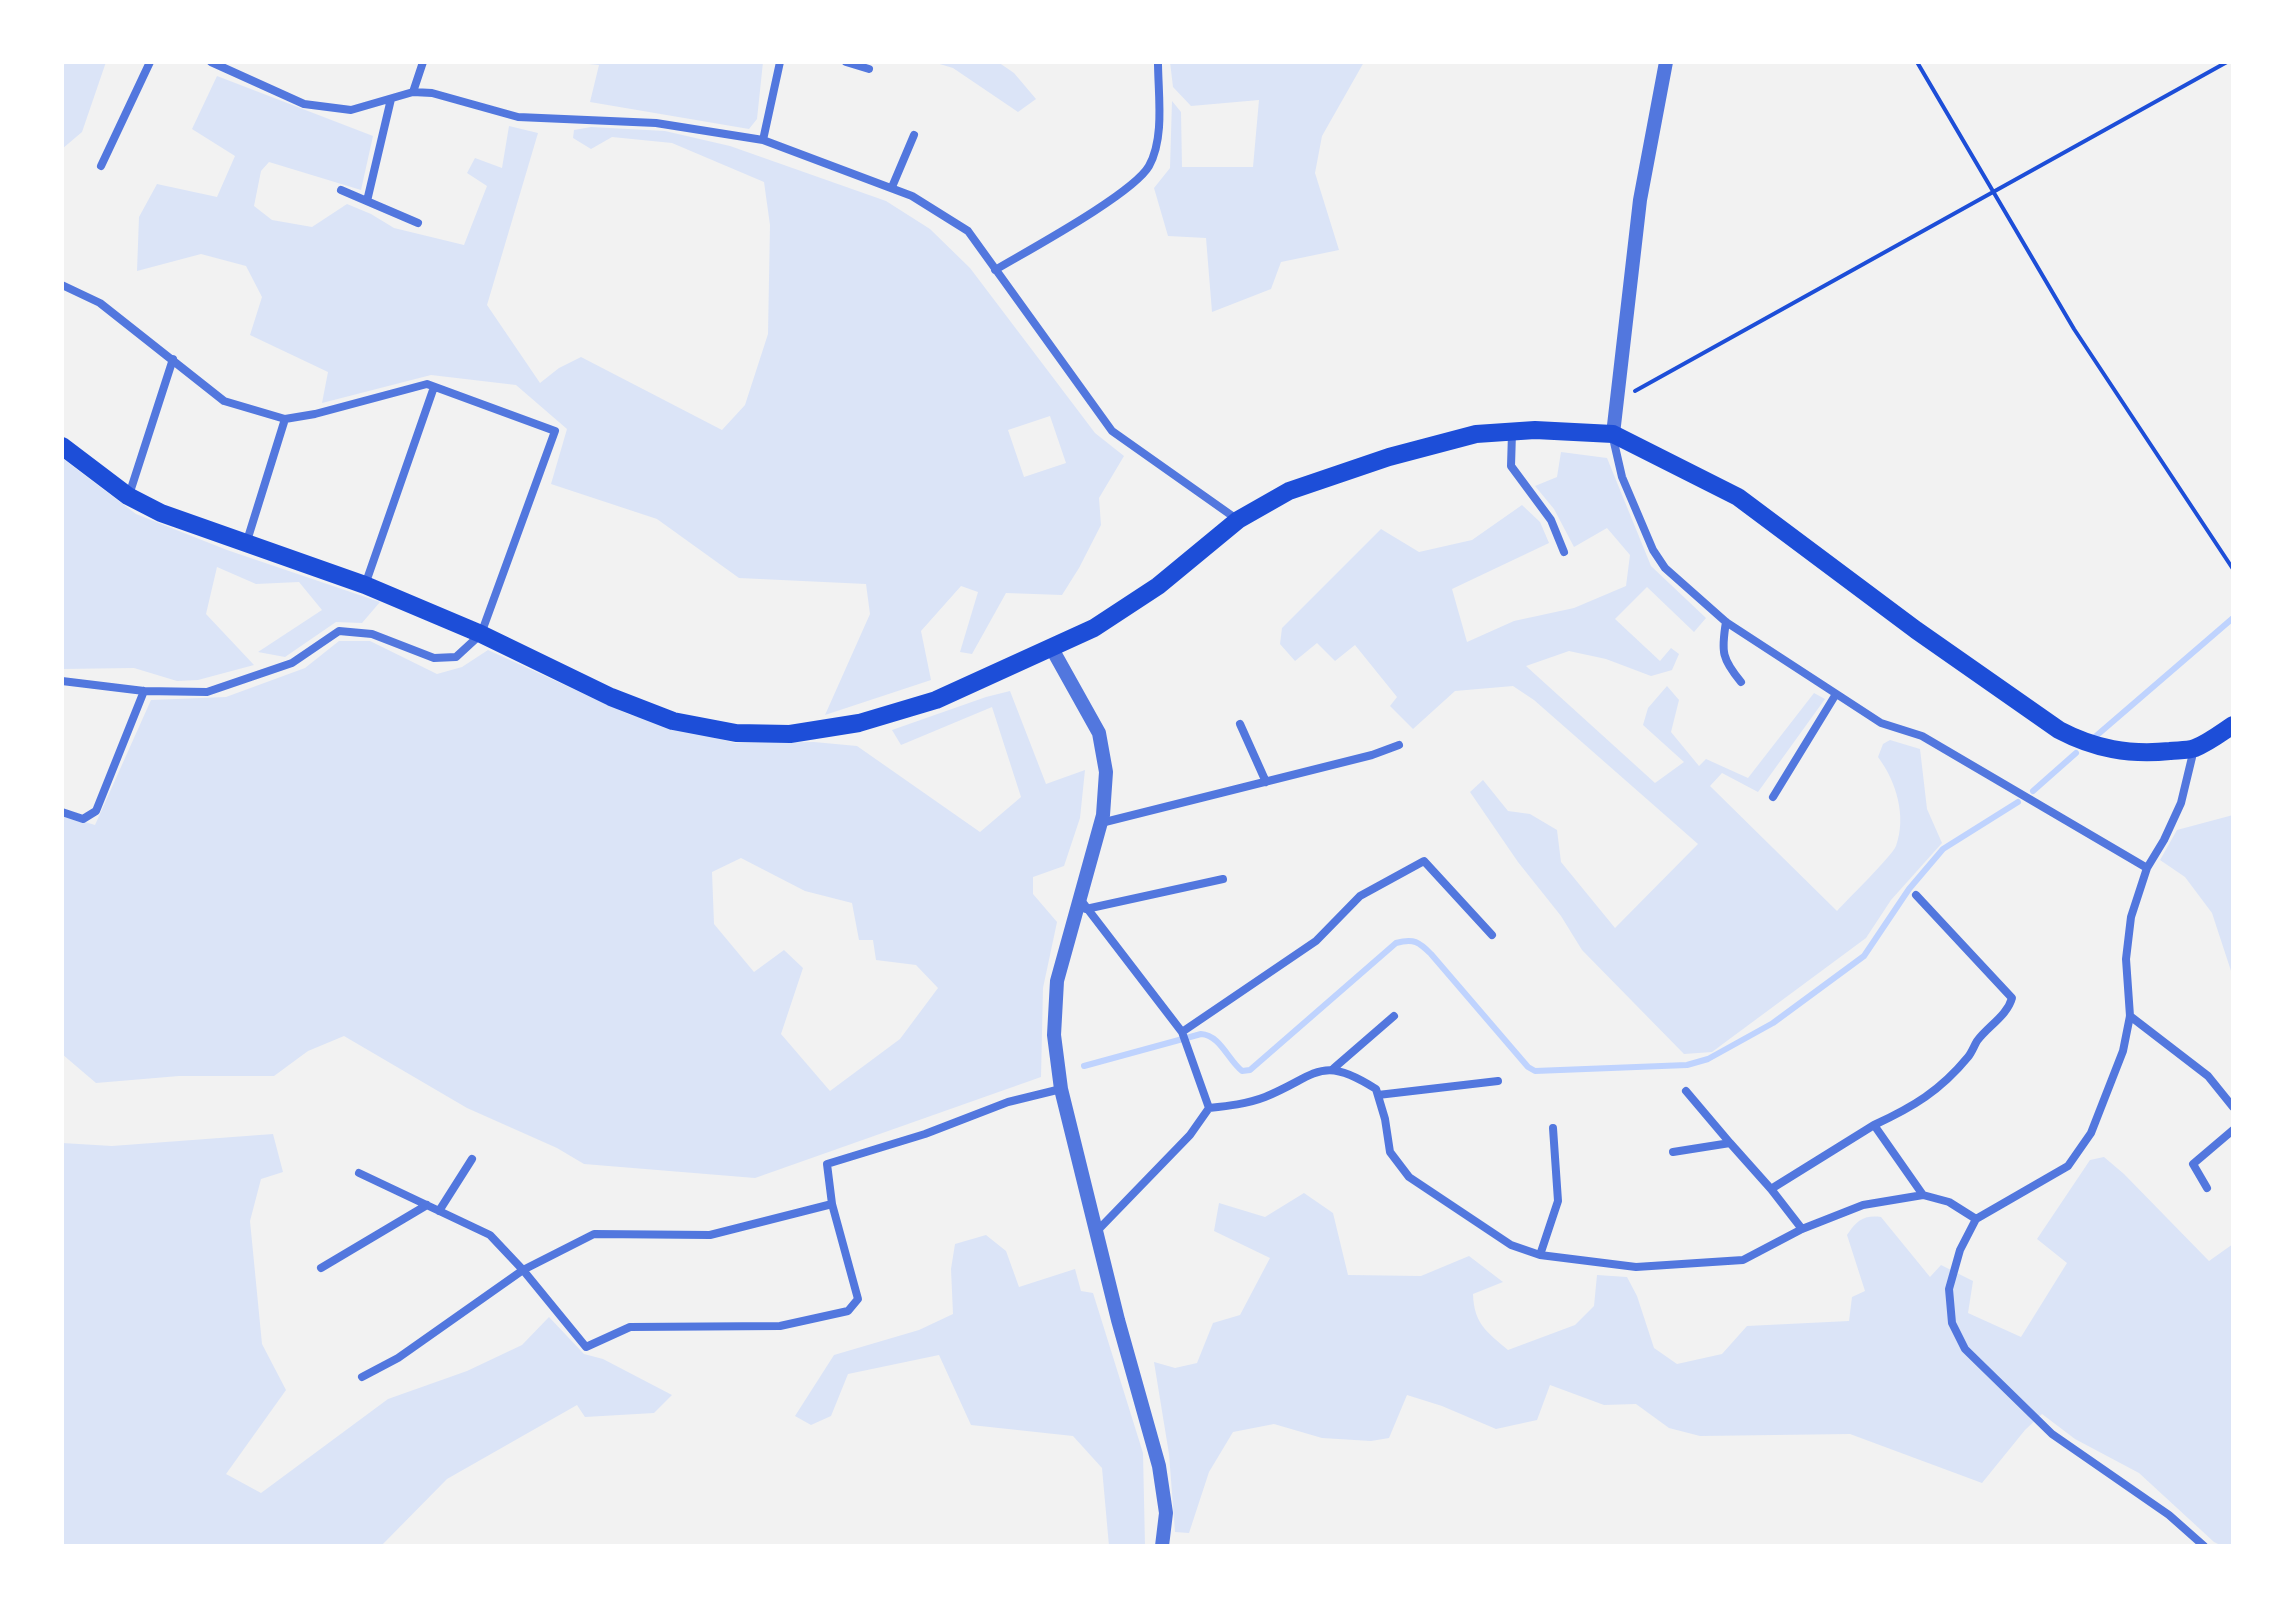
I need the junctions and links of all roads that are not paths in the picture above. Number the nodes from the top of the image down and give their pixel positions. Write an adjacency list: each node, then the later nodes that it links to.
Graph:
1 (150, 62): 13 (street)
2 (211, 62): 10 (street)
3 (423, 62): 9 (street)
4 (780, 62): 12 (street)
5 (846, 62): 8 (street)
6 (1158, 62): 18 (street)
7 (1666, 62): 24 (street)
8 (869, 69)
9 (413, 92): 10 (street); 12 (street)
10 (391, 99): 16 (street)
11 (914, 135): 14 (street)
12 (763, 140): 14 (street)
13 (101, 166)
14 (892, 187): 18 (street)
15 (341, 190): 16 (street)
16 (367, 201): 17 (street)
17 (418, 223)
18 (995, 270): 27 (street)
19 (62, 285): 20 (street)
20 (173, 359): 22 (street); 26 (street)
21 (434, 387): 22 (street); 30 (street); 32 (street)
22 (285, 419): 28 (street)
23 (1512, 432): 24 (main road); 27 (main road); 29 (street)
24 (1613, 434): 31 (street); 41 (main road)
25 (62, 446): 26 (main road)
26 (128, 496): 28 (main road)
27 (1238, 520): 33 (main road)
28 (246, 544): 30 (main road)
29 (1564, 552)
30 (365, 585): 32 (main road)
31 (1726, 622): 35 (street); 37 (street)
32 (481, 634): 33 (main road); 36 (street)
33 (1051, 647): 45 (street)
34 (62, 681): 36 (street)
35 (1741, 682)
36 (144, 691): 44 (street)
37 (1836, 694): 43 (street); 46 (street)
38 (1240, 724): 42 (street)
39 (2233, 725): 41 (main road)
40 (1399, 745): 42 (street)
41 (2194, 748): 46 (street)
42 (1266, 782): 45 (street)
43 (1773, 797)
44 (62, 812)
45 (1101, 823): 49 (street)
46 (2147, 868): 52 (street)
47 (1223, 879): 49 (street)
48 (1916, 895): 61 (street)
49 (1083, 904): 53 (street); 56 (street)
50 (1492, 935): 53 (street)
51 (1394, 1016): 54 (street)
52 (2130, 1016): 59 (street); 74 (street)
53 (1183, 1036): 60 (street)
54 (1334, 1068): 58 (street); 60 (street)
55 (1498, 1081): 58 (street)
56 (1061, 1089): 71 (street); 76 (street)
57 (1686, 1091): 64 (street)
58 (1378, 1095): 77 (street)
59 (2233, 1107)
60 (1209, 1108): 76 (street)
61 (1874, 1125): 69 (street); 70 (street)
62 (1553, 1128): 77 (street)
63 (2233, 1130): 68 (street)
64 (1730, 1143): 65 (street); 69 (street)
65 (1673, 1152)
66 (472, 1159): 73 (street)
67 (359, 1173): 72 (street)
68 (2207, 1188)
69 (1771, 1189): 75 (street)
70 (1923, 1195): 74 (street); 75 (street)
71 (832, 1204): 79 (street); 79 (street)
72 (427, 1205): 73 (street); 78 (street)
73 (439, 1211): 79 (street)
74 (1976, 1219): 82 (street)
75 (1802, 1229): 77 (street)
76 (1096, 1232): 81 (street)
77 (1540, 1255)
78 (321, 1268)
79 (523, 1270): 80 (street)
80 (362, 1377)
81 (1162, 1546)
82 (2204, 1546)

